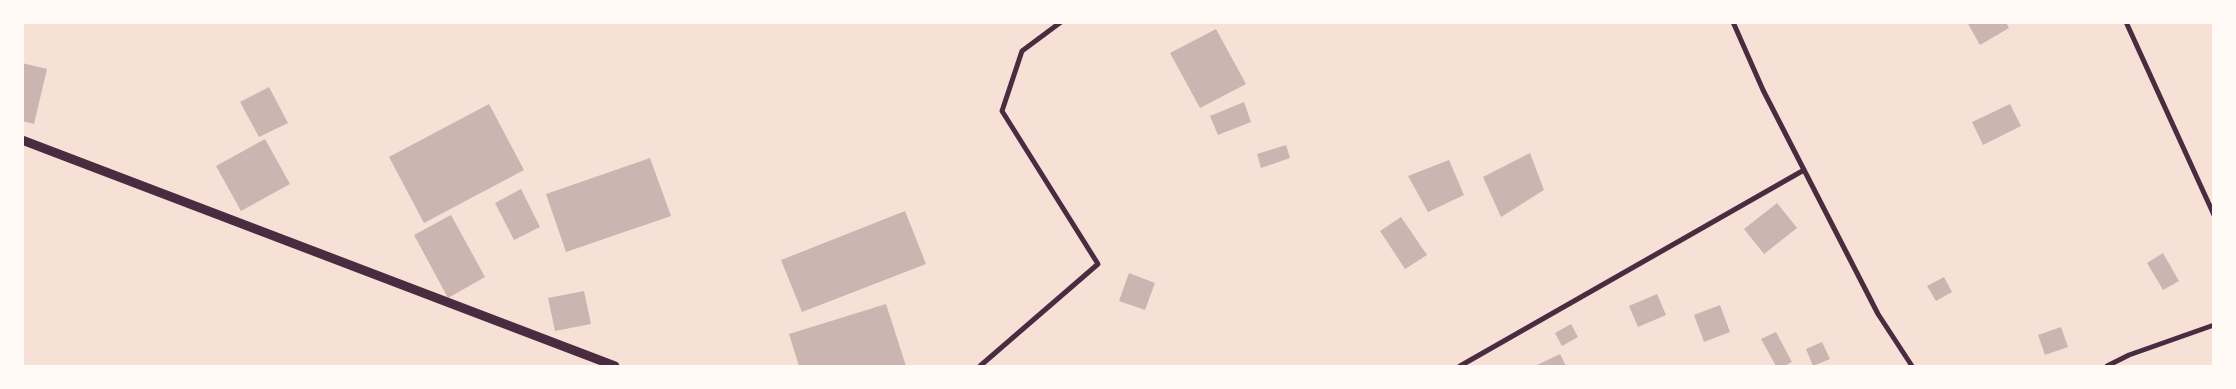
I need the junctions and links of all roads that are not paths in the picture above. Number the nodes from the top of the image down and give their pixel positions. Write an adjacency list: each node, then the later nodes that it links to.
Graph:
1 (1061, 22): 9 (street)
2 (1733, 22): 5 (street)
3 (2126, 22): 6 (street)
4 (22, 140): 8 (street)
5 (1804, 170): 10 (street); 11 (street)
6 (2214, 215)
7 (2214, 325): 12 (street)
8 (615, 366)
9 (980, 366)
10 (1460, 366)
11 (1912, 366)
12 (2107, 366)

